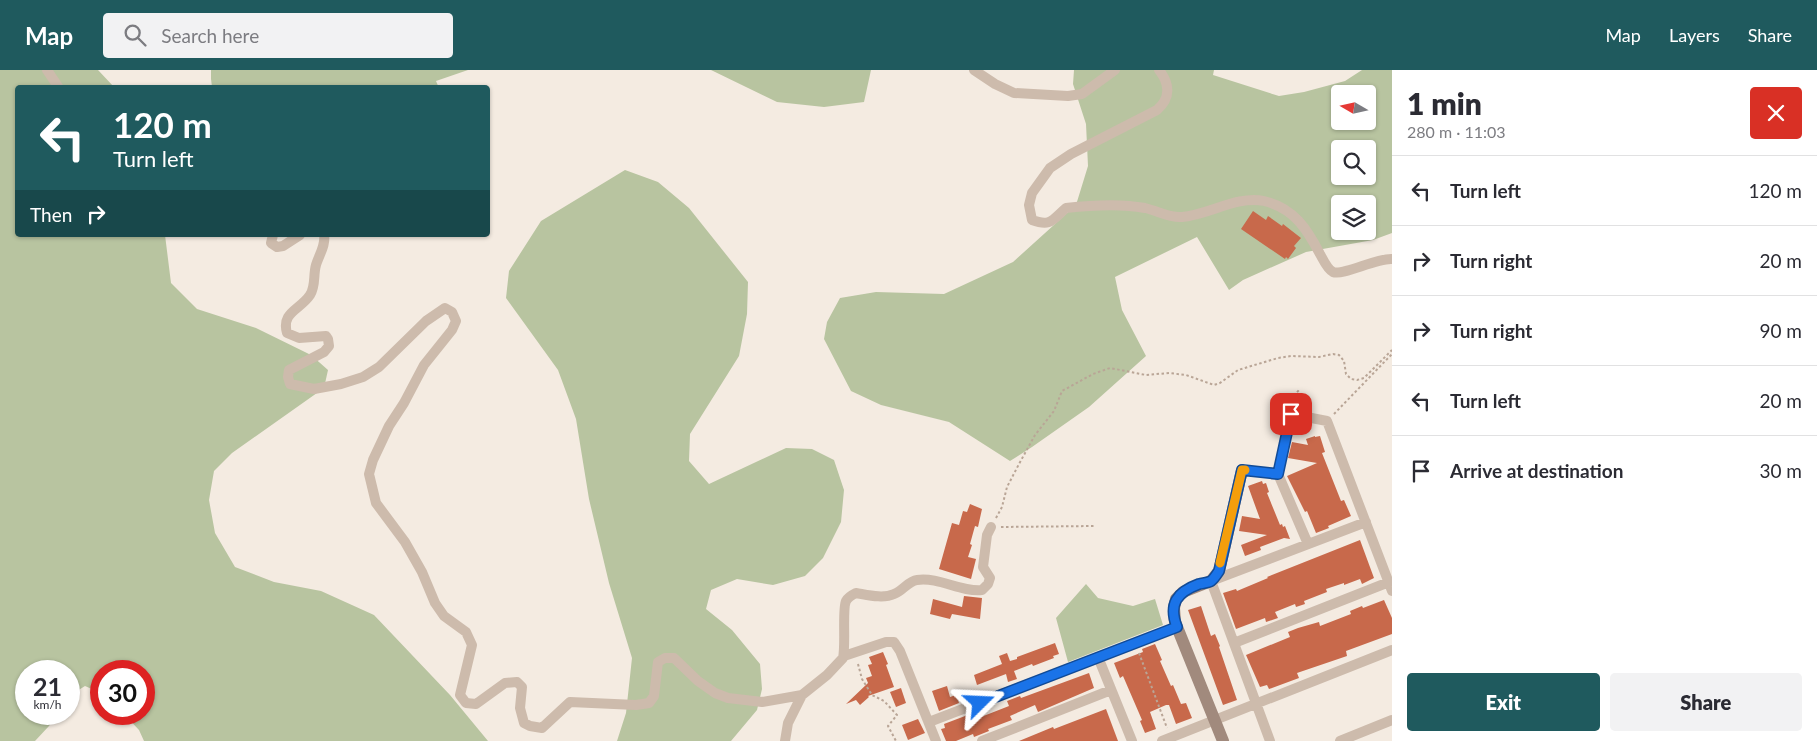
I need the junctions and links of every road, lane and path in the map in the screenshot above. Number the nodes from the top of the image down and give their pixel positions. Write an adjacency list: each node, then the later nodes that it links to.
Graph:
1 (47, 70): 5 (street)
2 (974, 70): 3 (street)
3 (1116, 70)
4 (1159, 70): 9 (street)
5 (57, 85)
6 (272, 237): 7 (street)
7 (297, 237)
8 (325, 237): 31 (street)
9 (1392, 259)
10 (1392, 350): 19 (path)
11 (1392, 354): 14 (path)
12 (1299, 390): 13 (path)
13 (1298, 403)
14 (1327, 421): 16 (street); 17 (street)
15 (1242, 470): 16 (street); 21 (street)
16 (1278, 474): 20 (street)
17 (1366, 522): 20 (street); 22 (street)
18 (1095, 526): 19 (path)
19 (991, 527): 28 (street)
20 (1308, 544): 21 (street)
21 (1211, 581): 23 (street); 25 (street)
22 (1390, 586): 25 (street)
23 (1177, 627): 24 (street); 33 (street)
24 (1135, 643): 29 (street); 36 (path)
25 (1234, 643): 32 (street)
26 (1392, 650): 32 (street)
27 (856, 653): 28 (street); 35 (street); 38 (path)
28 (844, 656): 31 (street)
29 (1098, 657): 30 (street); 35 (street)
30 (1111, 690): 40 (street); 41 (street)
31 (802, 695): 37 (street)
32 (1255, 704): 33 (street); 43 (street)
33 (1215, 719): 36 (street); 42 (street)
34 (1392, 720): 44 (street)
35 (929, 722): 39 (street)
36 (1171, 739)
37 (785, 741)
38 (896, 741)
39 (936, 741)
40 (982, 741)
41 (1132, 741)
42 (1223, 741)
43 (1270, 741)
44 (1340, 741)

